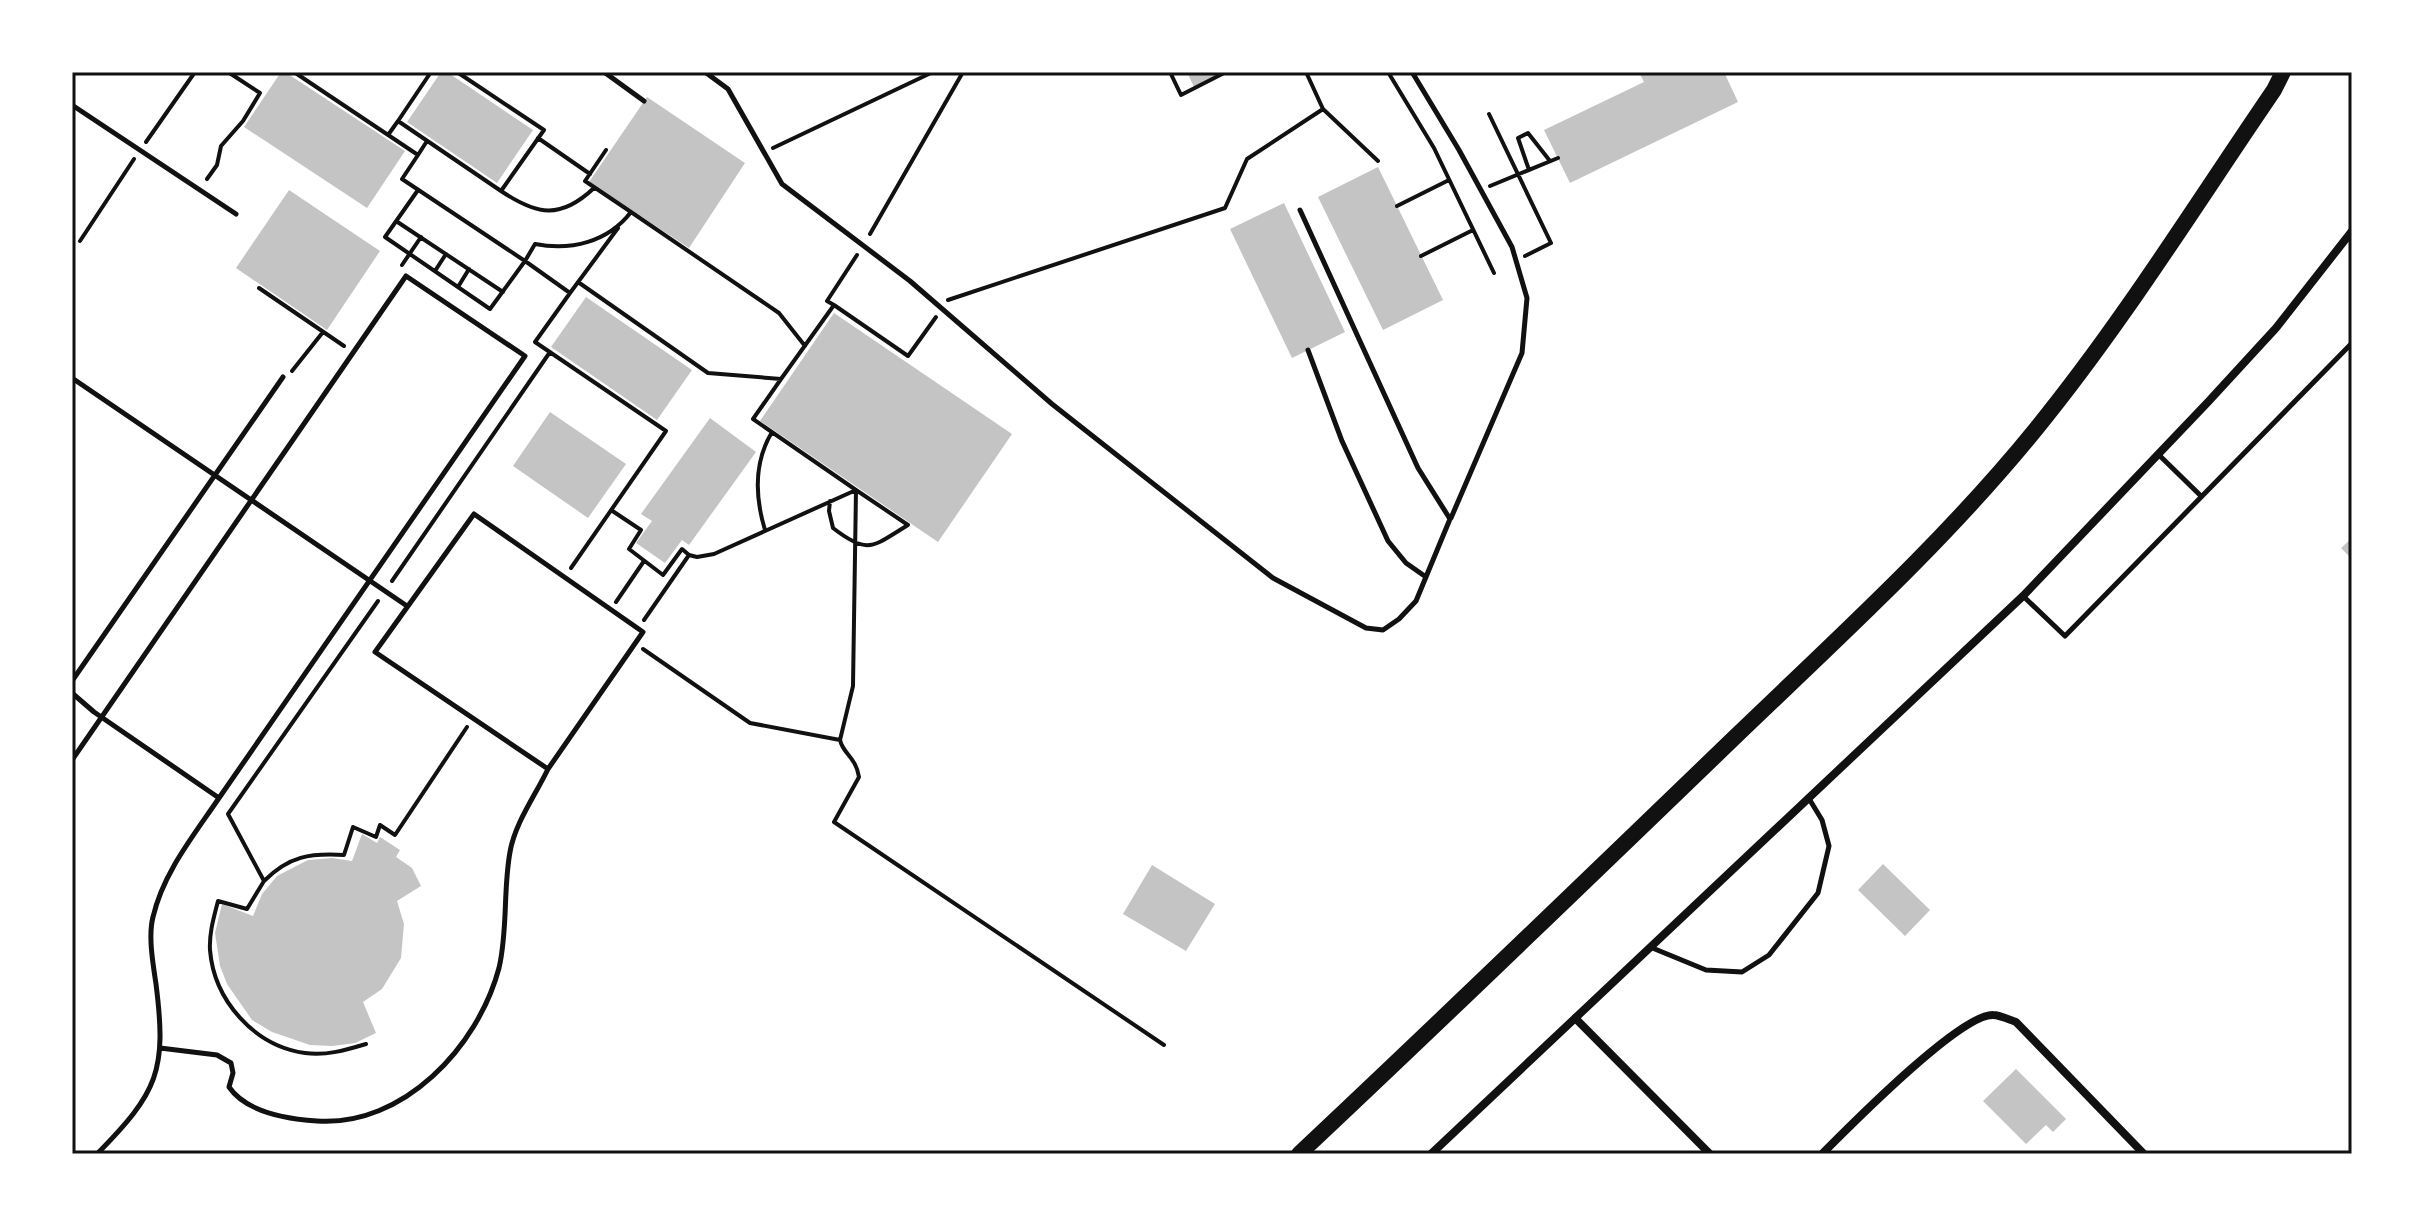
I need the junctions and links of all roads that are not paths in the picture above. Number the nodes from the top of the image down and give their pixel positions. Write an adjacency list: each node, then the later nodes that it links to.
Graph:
1 (604, 72): 5 (lane)
2 (705, 72): 19 (lane)
3 (1412, 72): 18 (lane)
4 (2283, 72): 34 (highway)
5 (644, 101)
6 (72, 105): 8 (lane)
7 (1300, 210): 18 (lane)
8 (236, 214)
9 (2352, 231): 14 (street)
10 (2352, 343): 16 (lane)
11 (1308, 350): 19 (lane)
12 (283, 377): 15 (lane)
13 (72, 378): 15 (lane)
14 (2159, 455): 16 (lane); 21 (street)
15 (215, 476): 17 (lane); 23 (lane)
16 (2201, 496): 21 (lane)
17 (251, 500): 20 (lane); 20 (lane); 25 (lane)
18 (1450, 519): 19 (lane)
19 (1426, 577)
20 (369, 581): 22 (lane); 29 (lane)
21 (2023, 596): 28 (street)
22 (407, 606): 27 (lane); 27 (lane)
23 (72, 681)
24 (72, 693): 25 (lane)
25 (102, 718): 26 (lane); 29 (lane)
26 (72, 760)
27 (548, 769): 32 (lane)
28 (1808, 796): 30 (street); 30 (lane)
29 (219, 798): 32 (lane)
30 (1650, 946): 31 (street)
31 (1575, 1018): 35 (street); 36 (street)
32 (160, 1048): 33 (lane)
33 (97, 1154)
34 (1299, 1154)
35 (1431, 1154)
36 (1710, 1154)
37 (1822, 1154): 38 (street)
38 (2144, 1154)

